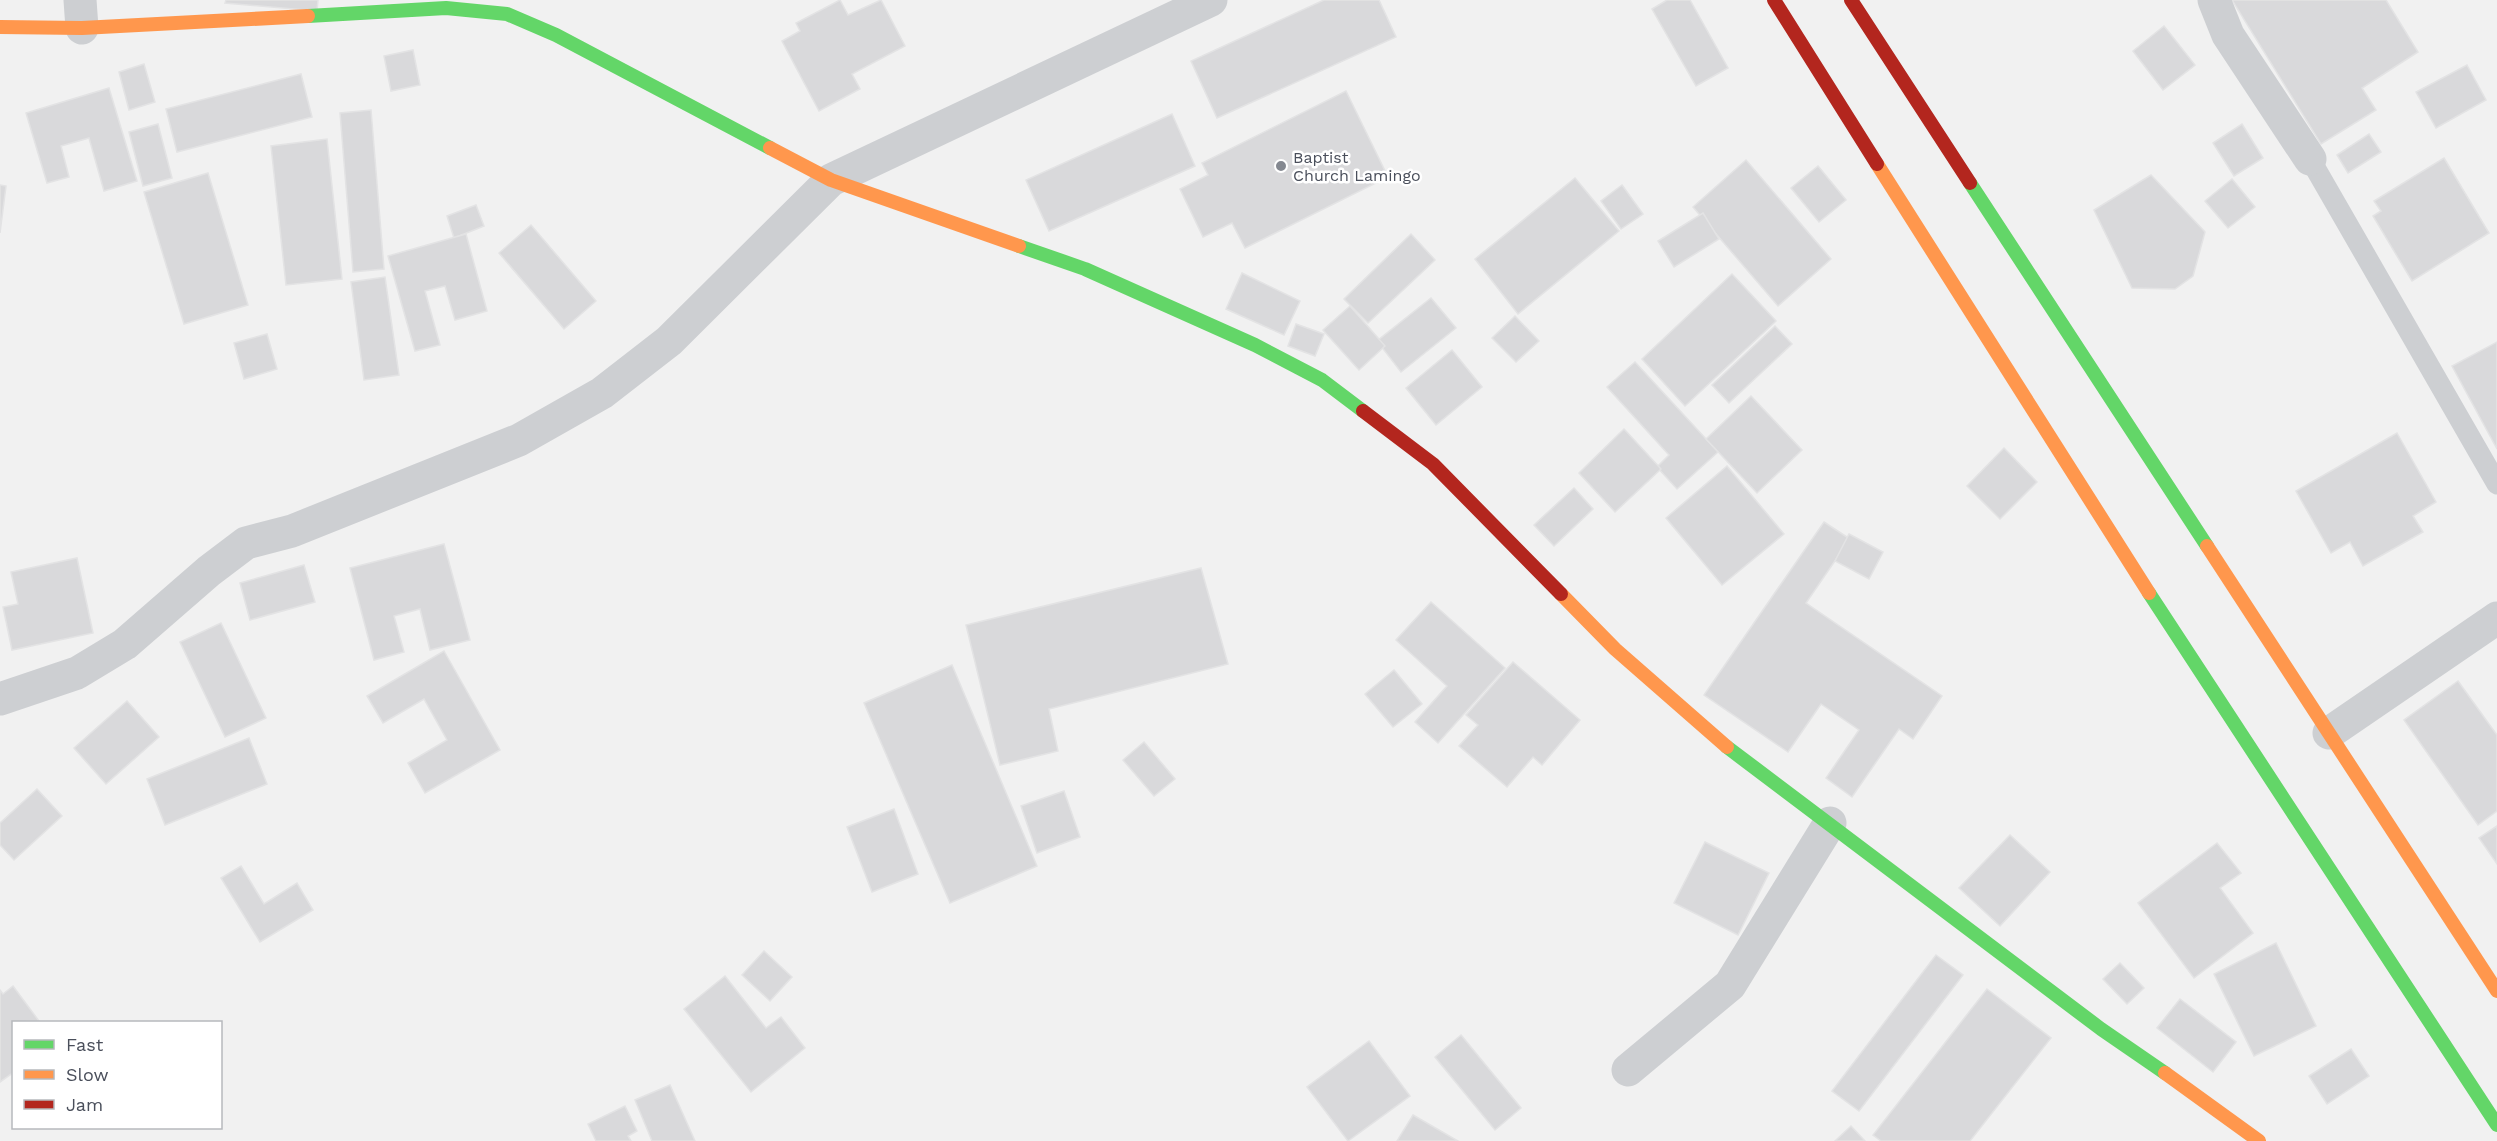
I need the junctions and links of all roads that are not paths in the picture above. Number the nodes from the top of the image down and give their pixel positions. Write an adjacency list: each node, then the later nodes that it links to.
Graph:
1 (1211, 0): 8 (street)
2 (1774, 0): 16 (street)
3 (1851, 0): 12 (street)
4 (2214, 0): 7 (street)
5 (81, 14): 6 (street); 8 (street)
6 (0, 27)
7 (2310, 159): 9 (lane)
8 (831, 180): 11 (street); 13 (street)
9 (2497, 484)
10 (2497, 618): 12 (street)
11 (0, 699)
12 (2329, 733): 14 (street)
13 (1830, 823): 15 (street); 17 (street)
14 (2497, 991)
15 (1628, 1070)
16 (2497, 1125)
17 (2259, 1141)

